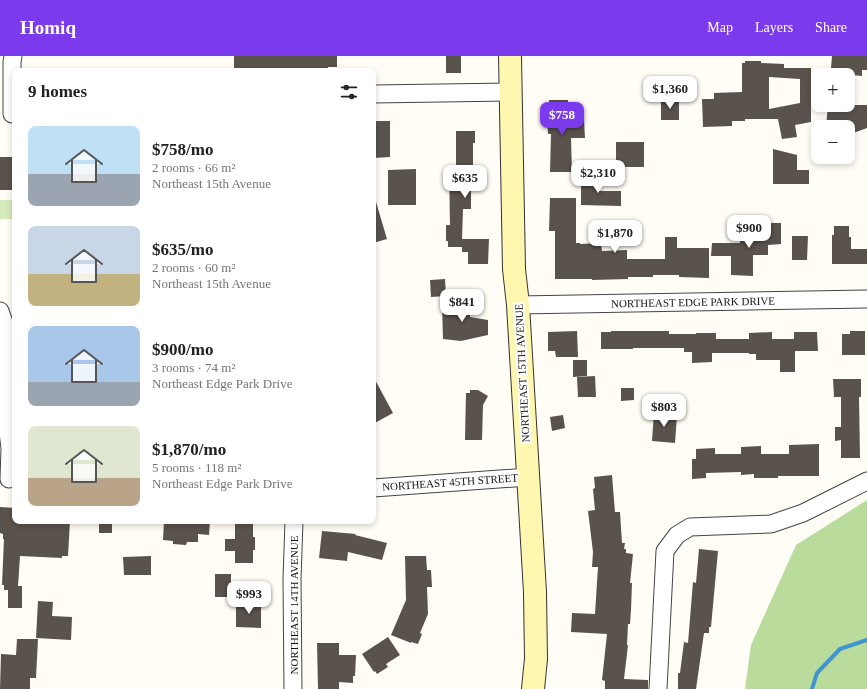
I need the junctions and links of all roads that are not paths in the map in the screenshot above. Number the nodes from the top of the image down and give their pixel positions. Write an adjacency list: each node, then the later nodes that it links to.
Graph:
1 (13, 56): 5 (street)
2 (510, 56): 3 (street, NORTHEAST 15TH AVENUE)
3 (511, 92): 4 (street); 7 (street, NORTHEAST 15TH AVENUE)
4 (376, 94)
5 (12, 114)
6 (867, 299): 7 (street, NORTHEAST EDGE PARK DRIVE)
7 (518, 305): 9 (street, NORTHEAST 15TH AVENUE)
8 (0, 311): 10 (street)
9 (528, 476): 12 (street, NORTHEAST 45TH STREET); 15 (street, NORTHEAST 15TH AVENUE)
10 (8, 479)
11 (867, 481): 16 (street)
12 (376, 488)
13 (294, 524): 14 (street, NORTHEAST 14TH AVENUE)
14 (293, 689)
15 (533, 689)
16 (658, 689)

